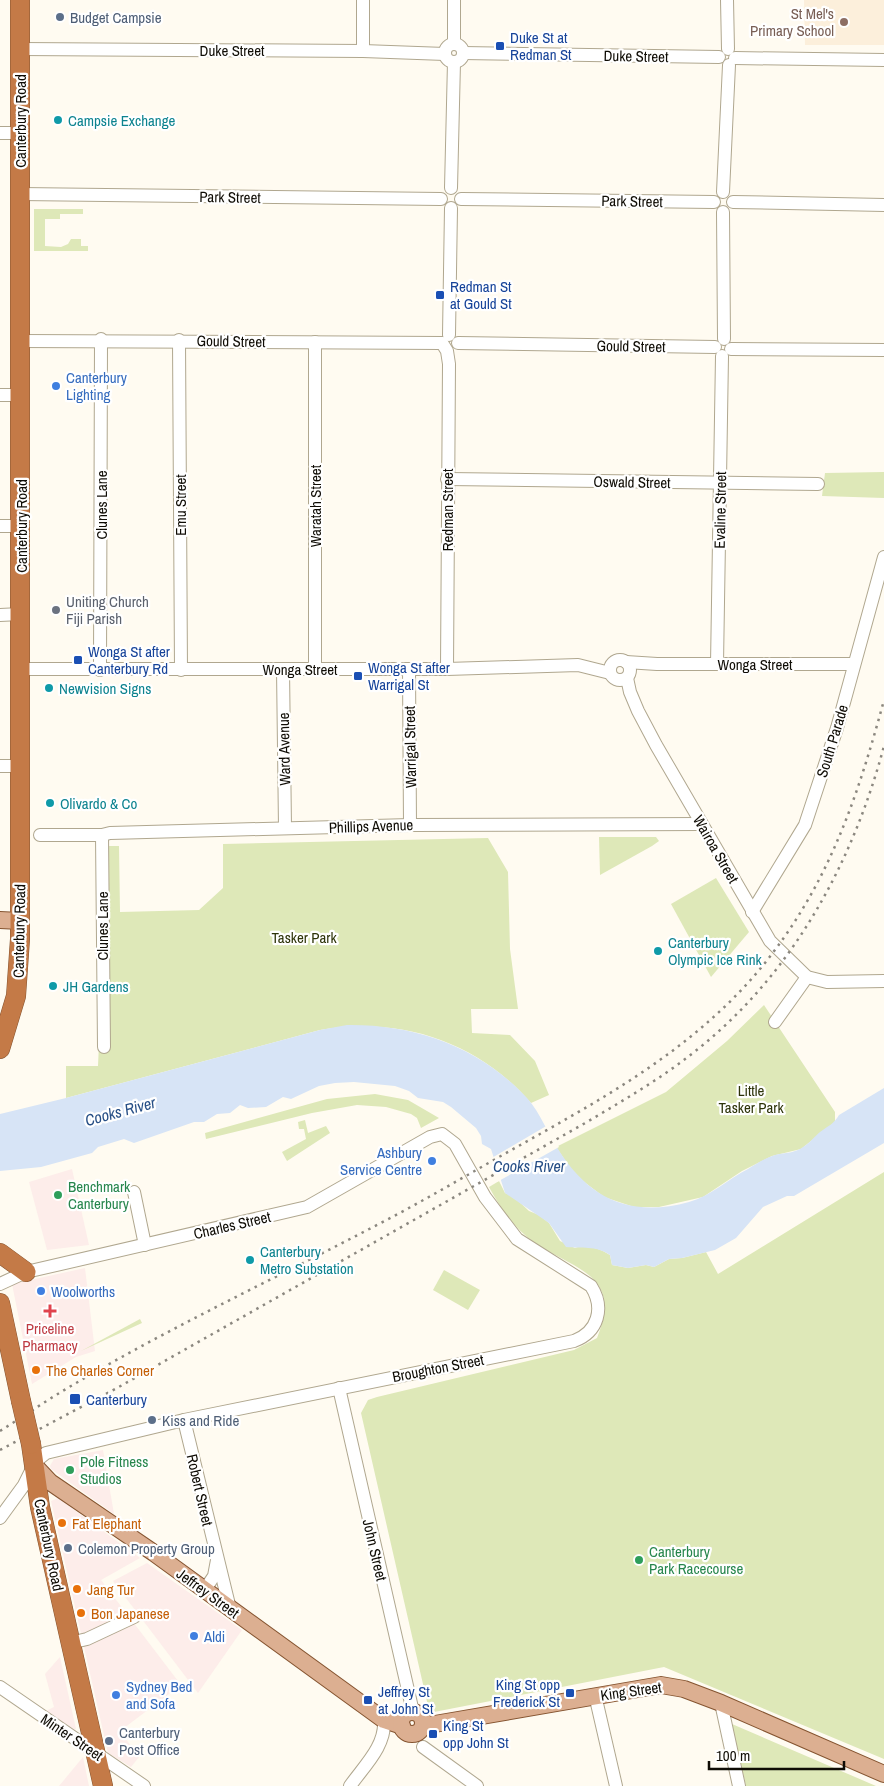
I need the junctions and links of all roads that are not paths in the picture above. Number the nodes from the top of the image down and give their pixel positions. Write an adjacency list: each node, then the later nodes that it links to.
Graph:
1 (20, 0): 5 (highway, Canterbury Road)
2 (363, 0): 6 (street)
3 (454, 0): 7 (street)
4 (727, 0): 8 (street)
5 (20, 49): 6 (street, Duke Street); 11 (highway, Canterbury Road)
6 (362, 51): 7 (street, Duke Street)
7 (454, 54): 8 (street, Duke Street); 12 (street)
8 (728, 57): 9 (street, Duke Street); 13 (street)
9 (884, 60)
10 (0, 133): 11 (street)
11 (20, 133): 14 (highway, Canterbury Road)
12 (451, 188): 15 (street); 16 (street)
13 (723, 192): 17 (street); 18 (street)
14 (20, 194): 15 (street, Park Street); 24 (highway, Canterbury Road)
15 (441, 199): 20 (street)
16 (461, 199): 17 (street, Park Street); 20 (street)
17 (714, 202): 21 (street)
18 (733, 202): 19 (street); 21 (street)
19 (884, 204)
20 (451, 208): 26 (street, Redman Street)
21 (723, 212): 27 (street, Evaline Street)
22 (101, 339): 23 (street, Gould Street); 24 (street, Gould Street); 45 (street, Clunes Lane)
23 (179, 340): 25 (street, Gould Street); 46 (street, Emu Street)
24 (21, 341): 30 (highway, Canterbury Road)
25 (315, 342): 26 (street, Gould Street); 42 (street, Waratah Street)
26 (449, 343): 27 (street, Gould Street); 31 (street, Redman Street)
27 (723, 348): 28 (street, Gould Street); 32 (street, Evaline Street)
28 (884, 350)
29 (0, 395): 30 (street)
30 (20, 395): 35 (highway, Canterbury Road)
31 (447, 479): 32 (street, Oswald Street); 44 (street, Redman Street)
32 (720, 483): 33 (street, Oswald Street); 39 (street, Evaline Street)
33 (818, 484)
34 (0, 526): 35 (street)
35 (21, 526): 37 (highway, Canterbury Road)
36 (884, 557): 40 (street, South Parade)
37 (20, 614): 38 (street); 41 (highway, Canterbury Road)
38 (0, 615)
39 (717, 664): 40 (street, Wonga Street); 48 (street, Wonga Street)
40 (854, 664): 56 (street, South Parade)
41 (22, 669): 45 (street, Wonga Street); 50 (highway, Canterbury Road)
42 (315, 669): 43 (street, Wonga Street); 47 (street, Wonga Street)
43 (409, 669): 44 (street, Wonga Street); 52 (street, Warrigal Street)
44 (447, 669): 48 (street, Wonga Street)
45 (100, 670): 46 (street, Wonga Street)
46 (181, 670): 47 (street, Wonga Street)
47 (283, 670): 53 (street, Ward Avenue)
48 (621, 670): 51 (street, Wairoa Street)
49 (0, 766): 50 (street)
50 (20, 766): 58 (highway, Canterbury Road)
51 (701, 824): 52 (street, Phillips Avenue); 56 (street, Wairoa Street)
52 (410, 825): 53 (street, Phillips Avenue)
53 (285, 828): 55 (street, Phillips Avenue)
54 (40, 834): 55 (street, Phillips Avenue)
55 (102, 835): 63 (street, Clunes Lane)
56 (752, 912): 59 (street, Wairoa Street)
57 (0, 920): 58 (main road)
58 (20, 921): 61 (highway, Canterbury Road)
59 (807, 977): 60 (street); 62 (street)
60 (884, 981)
61 (4, 1022): 64 (highway, Canterbury Road)
62 (775, 1022)
63 (104, 1046)
64 (0, 1049)
65 (449, 1138): 67 (street, Charles Street); 72 (street, Broughton Street)
66 (134, 1192): 67 (street)
67 (145, 1245): 69 (street, Charles Street)
68 (0, 1253): 69 (highway)
69 (26, 1272): 70 (street, Charles Street)
70 (0, 1284)
71 (0, 1303): 74 (highway, Canterbury Road, bridge)
72 (339, 1388): 73 (street, Broughton Street); 84 (street, John Street)
73 (184, 1420): 74 (street, Broughton Street); 76 (street, Robert Street)
74 (34, 1465): 75 (street); 77 (main road, Jeffrey Street); 80 (highway, Canterbury Road)
75 (0, 1518)
76 (217, 1560): 77 (street); 78 (street, Robert Street)
77 (204, 1591): 78 (main road, Jeffrey Street)
78 (230, 1609): 85 (main road, Jeffrey Street)
79 (134, 1616): 80 (street)
80 (70, 1643): 89 (highway, Canterbury Road)
81 (0, 1687): 89 (street, Minter Street)
82 (595, 1695): 83 (main road, King Street); 87 (main road, King Street); 95 (street)
83 (721, 1703): 90 (main road, King Street); 96 (street)
84 (413, 1712): 86 (main road); 87 (main road)
85 (384, 1720): 86 (main road); 93 (street)
86 (402, 1726): 87 (main road)
87 (423, 1726)
88 (423, 1747): 94 (street)
89 (96, 1753): 91 (highway, Canterbury Road); 92 (street, Minter Street)
90 (884, 1774)
91 (103, 1786)
92 (144, 1786)
93 (350, 1786)
94 (477, 1786)
95 (616, 1786)
96 (739, 1786)

